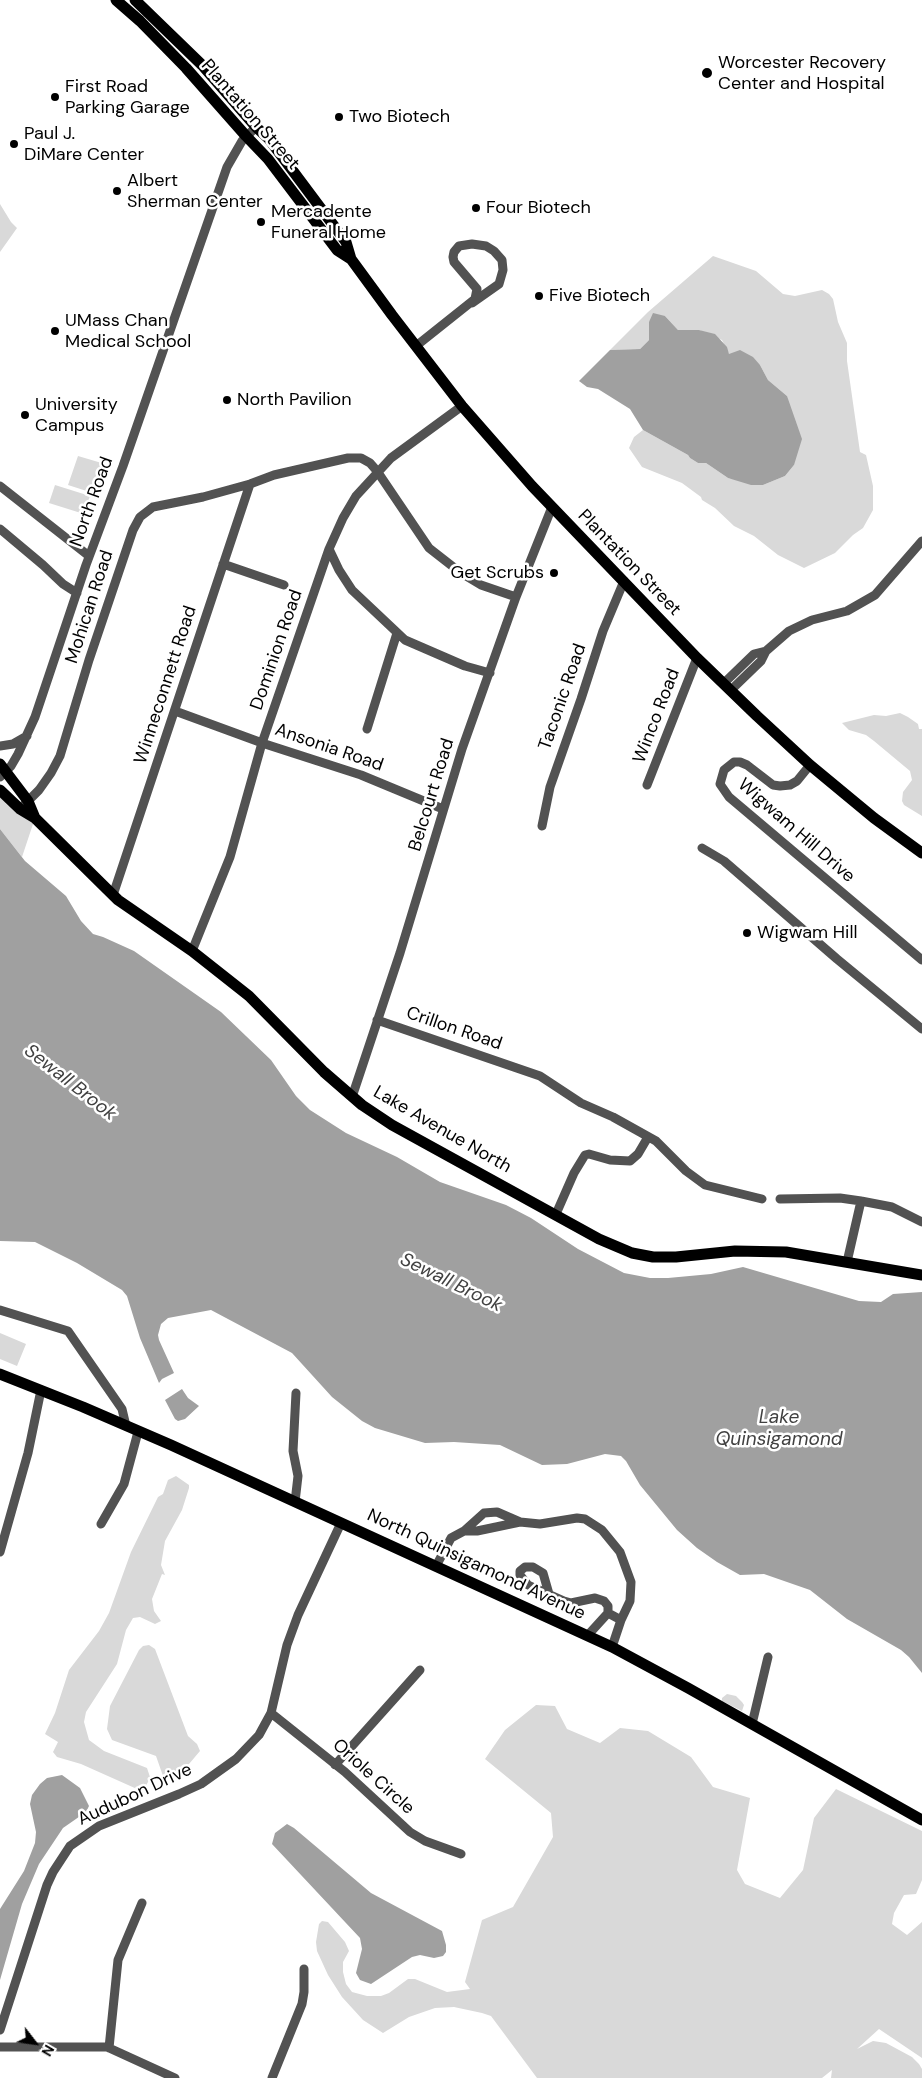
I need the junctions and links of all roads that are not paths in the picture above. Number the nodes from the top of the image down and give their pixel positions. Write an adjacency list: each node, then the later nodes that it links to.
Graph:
1 (116, 0): 4 (main road, Plantation Street)
2 (135, 0): 3 (main road, Plantation Street)
3 (256, 127): 4 (street, North Road); 5 (main road, Plantation Street)
4 (246, 136): 5 (main road, Plantation Street); 16 (street, North Road)
5 (351, 258): 7 (main road, Plantation Street)
6 (472, 303): 6 (street); 7 (street)
7 (416, 346): 8 (main road, Plantation Street)
8 (462, 406): 9 (street, Dominion Road); 12 (main road, Plantation Street)
9 (377, 471): 10 (street, Mohican Road); 15 (street, Dominion Road); 21 (street)
10 (250, 484): 17 (street, Winneconnett Road); 35 (street, Mohican Road)
11 (0, 486): 16 (street)
12 (552, 507): 18 (main road, Plantation Street); 21 (street, Belcourt Road)
13 (0, 529): 20 (street)
14 (922, 541): 25 (street)
15 (330, 549): 22 (street); 29 (street, Dominion Road)
16 (89, 556): 20 (street, North Road)
17 (223, 564): 19 (street); 26 (street, Winneconnett Road)
18 (624, 581): 23 (main road, Plantation Street); 37 (street, Taconic Road)
19 (284, 585)
20 (77, 593): 28 (street, North Road)
21 (516, 597): 24 (street, Belcourt Road)
22 (397, 633): 24 (street); 27 (street)
23 (697, 658): 25 (main road, Plantation Street); 33 (street, Winco Road)
24 (490, 673): 36 (street, Belcourt Road)
25 (728, 686): 31 (main road, Plantation Street)
26 (175, 711): 29 (street, Ansonia Road); 40 (street, Winneconnett Road)
27 (367, 729)
28 (27, 735): 30 (street); 32 (street, North Road)
29 (262, 742): 36 (street, Ansonia Road); 41 (street, Dominion Road)
30 (0, 746)
31 (810, 765): 39 (main road, Plantation Street); 42 (street, Wigwam Hill Drive)
32 (2, 771): 35 (main road, Lake Avenue North)
33 (647, 786)
34 (0, 790): 35 (main road, Lake Avenue North)
35 (24, 805): 40 (main road, Lake Avenue North)
36 (443, 809): 43 (street, Belcourt Road)
37 (542, 826)
38 (702, 848): 44 (street)
39 (922, 853)
40 (113, 895): 41 (main road, Lake Avenue North)
41 (192, 951): 45 (main road, Lake Avenue North)
42 (922, 960)
43 (377, 1020): 45 (street, Belcourt Road); 46 (street, Crillon Road)
44 (922, 1029)
45 (352, 1096): 50 (main road, Lake Avenue North)
46 (648, 1137): 47 (street, Crillon Road); 50 (street)
47 (762, 1199)
48 (780, 1199): 49 (street)
49 (861, 1201): 51 (street); 52 (street)
50 (556, 1214): 52 (main road, Lake Avenue North)
51 (922, 1222)
52 (847, 1262): 53 (main road, Lake Avenue North)
53 (922, 1275)
54 (0, 1310): 58 (street)
55 (0, 1374): 56 (main road, North Quinsigamond Avenue)
56 (41, 1390): 58 (main road, North Quinsigamond Avenue); 65 (street)
57 (296, 1393): 60 (street)
58 (126, 1426): 59 (main road, North Quinsigamond Avenue)
59 (138, 1432): 60 (main road, North Quinsigamond Avenue); 63 (street)
60 (295, 1502): 62 (main road, North Quinsigamond Avenue)
61 (520, 1522): 64 (street); 64 (street); 69 (street)
62 (341, 1523): 66 (main road, North Quinsigamond Avenue); 74 (street, Audubon Drive)
63 (101, 1524)
64 (464, 1531): 66 (street)
65 (0, 1552)
66 (436, 1566): 70 (main road, North Quinsigamond Avenue)
67 (549, 1594): 68 (street)
68 (608, 1613): 69 (street); 70 (street)
69 (620, 1620): 71 (street)
70 (588, 1635): 71 (main road, North Quinsigamond Avenue)
71 (612, 1647): 75 (main road, North Quinsigamond Avenue)
72 (768, 1657): 75 (street)
73 (420, 1670): 76 (street)
74 (271, 1713): 76 (street, Oriole Circle); 81 (street, Audubon Drive)
75 (752, 1724): 77 (main road, North Quinsigamond Avenue)
76 (335, 1765): 78 (street, Oriole Circle)
77 (922, 1820)
78 (460, 1854)
79 (142, 1903): 83 (street)
80 (304, 1969): 85 (street)
81 (0, 2030)
82 (0, 2047): 83 (street)
83 (109, 2048): 84 (street)
84 (175, 2078)
85 (272, 2078)

